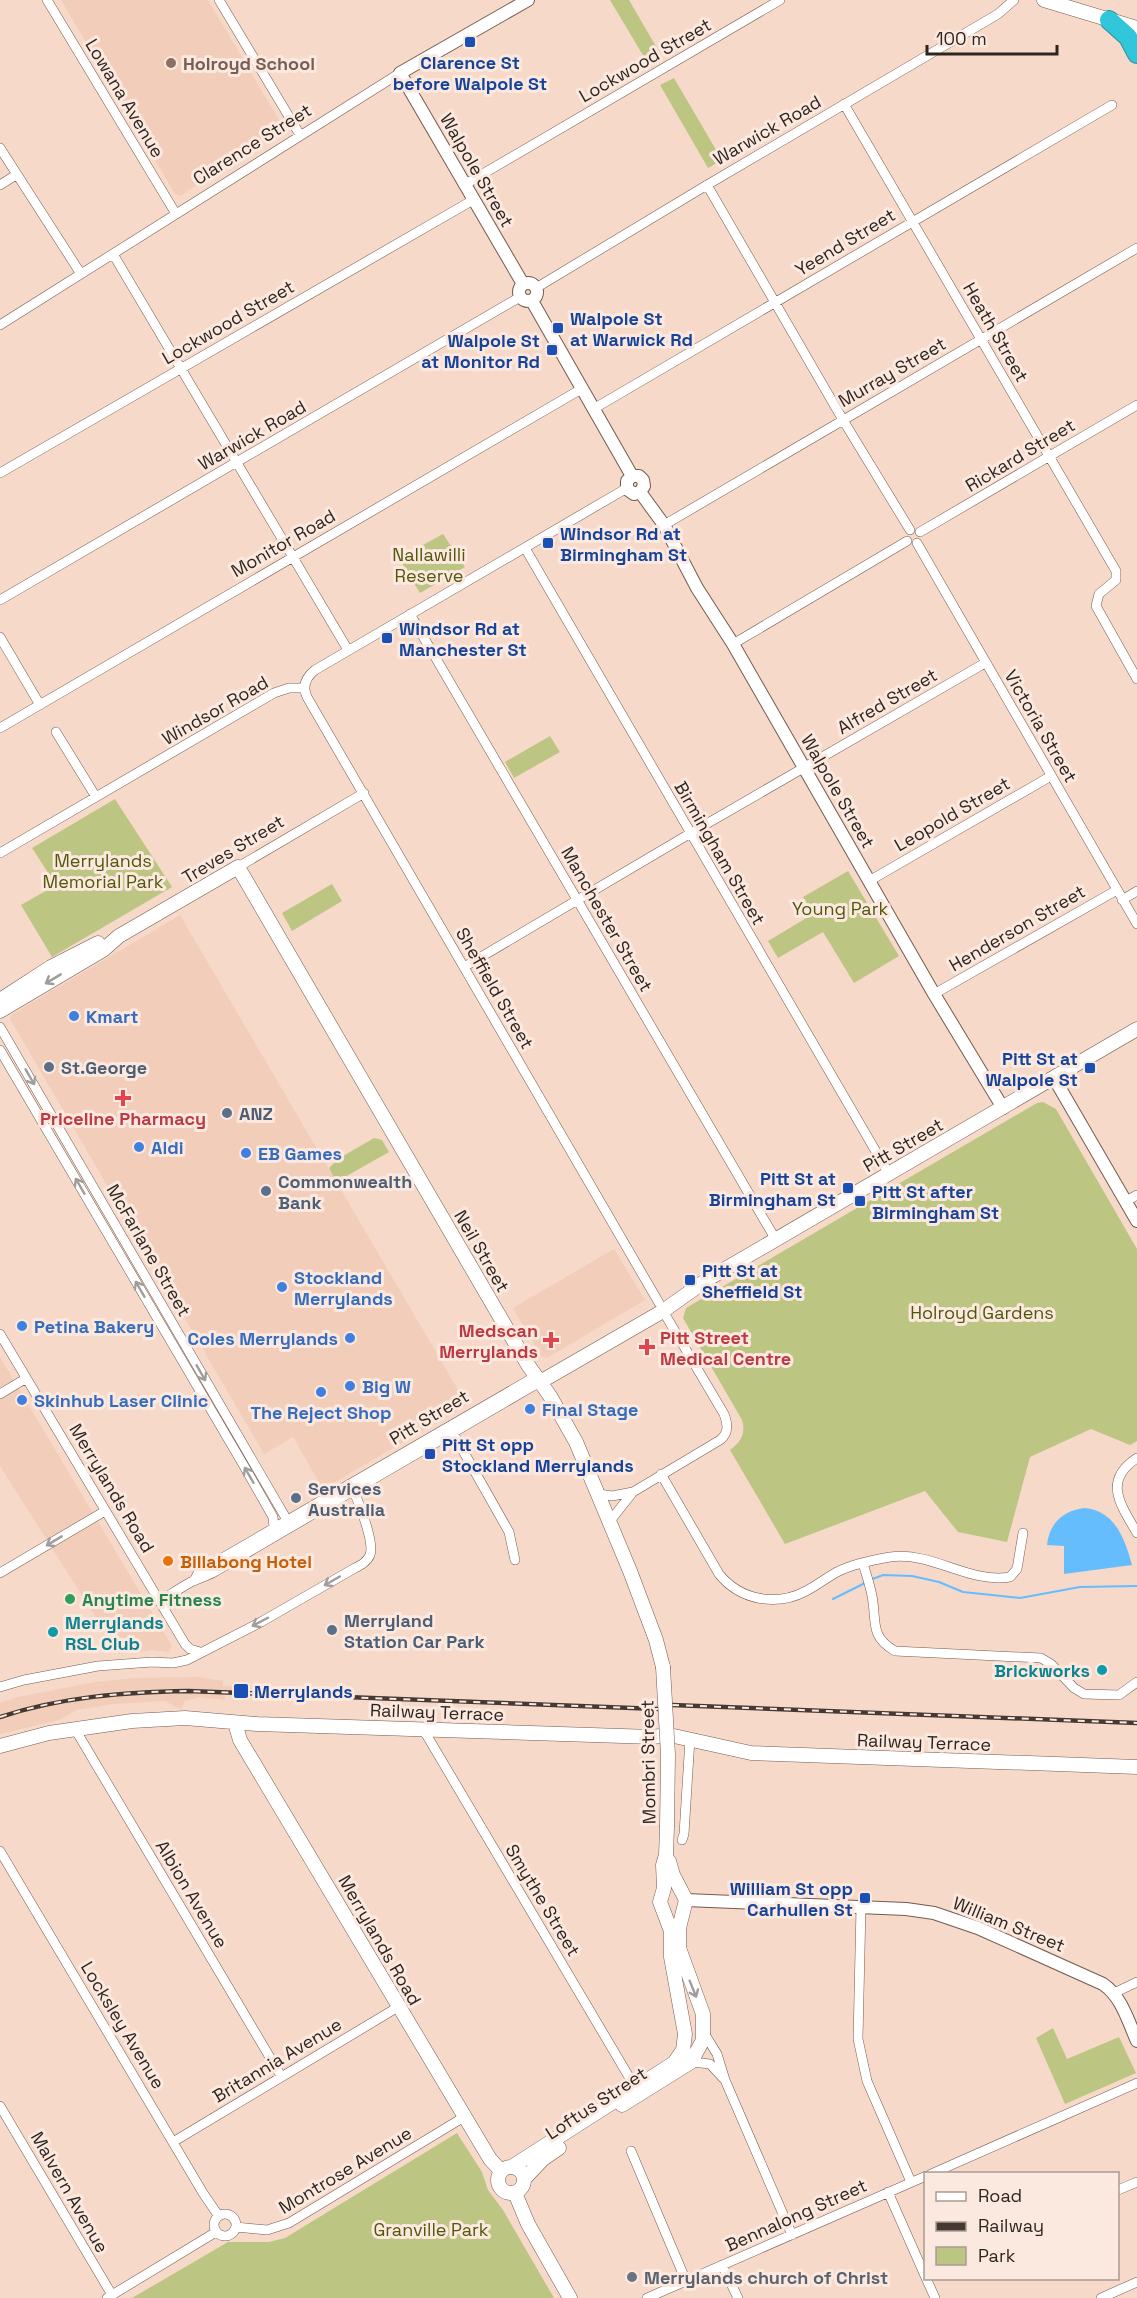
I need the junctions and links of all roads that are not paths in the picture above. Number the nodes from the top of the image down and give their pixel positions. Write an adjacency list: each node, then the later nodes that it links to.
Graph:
1 (47, 0): 20 (street, Lowana Avenue)
2 (219, 0): 13 (street)
3 (528, 0): 10 (street, Clarence Street)
4 (780, 0): 17 (street, Lockwood Street)
5 (1014, 0): 11 (street, Warwick Road)
6 (1044, 0): 7 (main road)
7 (1109, 20): 8 (main road); 9 (highway)
8 (1137, 28)
9 (1137, 54)
10 (400, 74): 13 (street, Clarence Street); 17 (street, Walpole Street)
11 (844, 104): 18 (street, Warwick Road); 21 (street, Heath Street)
12 (1112, 105): 21 (street, Yeend Street)
13 (300, 135): 20 (street, Clarence Street)
14 (0, 148): 15 (street)
15 (16, 174): 16 (street); 24 (street)
16 (0, 185)
17 (464, 185): 19 (street, Walpole Street)
18 (706, 185): 25 (street, Warwick Road); 26 (street)
19 (473, 200): 25 (street, Walpole Street); 29 (street, Lockwood Street)
20 (176, 214): 23 (street, Clarence Street)
21 (912, 222): 26 (street, Yeend Street); 28 (street, Heath Street)
22 (1137, 248): 28 (street, Murray Street)
23 (113, 254): 24 (street, Clarence Street); 29 (street)
24 (81, 274): 27 (street, Clarence Street)
25 (528, 292): 30 (street, Walpole Street); 35 (street, Warwick Road)
26 (775, 303): 32 (street, Yeend Street); 33 (street)
27 (0, 325)
28 (981, 339): 33 (street, Murray Street); 34 (street, Heath Street)
29 (181, 368): 35 (street); 36 (street, Lockwood Street)
30 (583, 387): 32 (street, Walpole Street); 44 (street, Monitor Road)
31 (1137, 405): 34 (street, Rickard Street)
32 (595, 408): 37 (street, Walpole Street)
33 (843, 420): 38 (street, Murray Street); 39 (street)
34 (1050, 457): 40 (street, Rickard Street); 51 (street, Heath Street)
35 (237, 463): 44 (street); 45 (street, Warwick Road)
36 (0, 473)
37 (629, 482): 38 (street, Walpole Street); 43 (street)
38 (664, 525): 48 (street, Walpole Street)
39 (910, 530): 40 (street); 41 (street)
40 (920, 532): 42 (street)
41 (907, 541): 42 (street); 48 (street)
42 (917, 543): 50 (street, Victoria Street)
43 (525, 548): 46 (street); 60 (street, Birmingham Street)
44 (292, 557): 49 (street); 53 (street, Monitor Road)
45 (0, 600)
46 (410, 614): 49 (street); 67 (street, Manchester Street)
47 (0, 637): 53 (street)
48 (733, 644): 56 (street, Walpole Street)
49 (348, 650): 52 (street)
50 (986, 663): 56 (street, Alfred Street); 57 (street, Victoria Street)
51 (1137, 679)
52 (304, 688): 58 (street, Sheffield Street); 59 (street, Windsor Road)
53 (40, 705): 54 (street, Monitor Road)
54 (0, 728)
55 (56, 732): 59 (street)
56 (804, 768): 60 (street, Alfred Street); 63 (street, Walpole Street)
57 (1051, 776): 63 (street, Leopold Street); 64 (street, Victoria Street)
58 (364, 793): 62 (street, Treves Street); 70 (street, Sheffield Street)
59 (96, 797): 61 (street, Windsor Road)
60 (690, 834): 67 (street, Alfred Street); 79 (street, Birmingham Street)
61 (0, 853)
62 (238, 867): 69 (main road, Treves Street); 86 (main road, Neil Street)
63 (869, 881): 71 (street, Walpole Street)
64 (1117, 890): 66 (street, Victoria Street); 71 (street, Henderson Street)
65 (1137, 891): 66 (street)
66 (1122, 900): 68 (street, Victoria Street)
67 (576, 901): 70 (street, Alfred Street); 82 (street, Manchester Street)
68 (1137, 924)
69 (120, 936): 72 (main road, Treves Street); 73 (main road, Treves Street, one-way to 73)
70 (464, 967): 83 (street, Sheffield Street)
71 (934, 994): 78 (street, Walpole Street)
72 (0, 1000)
73 (0, 1011)
74 (0, 1027): 95 (street, McFarlane Street, one-way to 95)
75 (1137, 1029): 77 (main road, Pitt Street)
76 (0, 1050): 97 (street, McFarlane Street, one-way to 76)
77 (1054, 1078): 78 (main road, Pitt Street); 80 (street)
78 (1003, 1108): 79 (main road, Pitt Street)
79 (889, 1174): 82 (main road, Pitt Street)
80 (1131, 1198): 81 (street)
81 (1137, 1221)
82 (776, 1240): 83 (main road, Pitt Street)
83 (661, 1307): 86 (main road, Pitt Street); 90 (street, Sheffield Street)
84 (0, 1334): 85 (street, Merrylands Road)
85 (25, 1379): 87 (street); 94 (street, Merrylands Road)
86 (538, 1379): 88 (street, Pitt Street); 91 (street, Pitt Street); 93 (main road, Neil Street)
87 (0, 1394)
88 (453, 1433): 91 (street, Pitt Street); 100 (street)
89 (1137, 1458): 99 (street)
90 (661, 1474): 92 (street); 101 (street)
91 (352, 1488): 95 (street, Pitt Street); 103 (street, Pitt Street); 105 (street, one-way to 105)
92 (633, 1492): 93 (street); 96 (street)
93 (599, 1494): 96 (main road, Neil Street)
94 (105, 1511): 102 (street, one-way to 102); 104 (street, Merrylands Road)
95 (287, 1520): 97 (street, Pitt Street)
96 (610, 1521): 106 (main road, Neil Street)
97 (274, 1528): 103 (street, Pitt Street)
98 (1023, 1533): 101 (street)
99 (1137, 1533)
100 (515, 1560)
101 (863, 1563): 107 (street)
102 (0, 1573)
103 (194, 1581): 104 (street, Pitt Street)
104 (160, 1601): 105 (street, Merrylands Road)
105 (200, 1652): 108 (street)
106 (663, 1667): 119 (main road, Mombri Street, bridge)
107 (1137, 1682)
108 (0, 1687)
109 (235, 1723): 110 (main road, Railway Terrace); 111 (main road, Railway Terrace); 126 (main road, Merrylands Road)
110 (75, 1729): 115 (main road, Railway Terrace); 130 (street, Albion Avenue)
111 (423, 1730): 112 (main road, Railway Terrace); 133 (street, Smythe Street)
112 (660, 1736)
113 (675, 1736): 114 (main road, Railway Terrace)
114 (690, 1739): 116 (main road, Railway Terrace); 117 (street, Mombri Street)
115 (0, 1746)
116 (1137, 1767)
117 (682, 1840)
118 (0, 1851): 136 (street, Locksley Avenue)
119 (666, 1855): 120 (main road, Mombri Street); 121 (main road, Mombri Street)
120 (662, 1895): 121 (main road); 123 (main road)
121 (683, 1901): 122 (street, William Street); 123 (main road); 127 (main road, Mombri Street, one-way to 127)
122 (861, 1907): 125 (street, William Street); 142 (street)
123 (665, 1913): 129 (main road)
124 (1137, 1982): 125 (street)
125 (1114, 1993): 128 (street)
126 (398, 2007): 130 (street, Britannia Avenue); 135 (main road, Merrylands Road)
127 (704, 2033): 129 (main road); 131 (street)
128 (1137, 2040)
129 (686, 2058): 131 (street); 133 (main road, Loftus Street); 141 (main road, Loftus Street)
130 (281, 2076): 136 (street, Britannia Avenue)
131 (725, 2080): 150 (street)
132 (1137, 2083): 139 (street)
133 (634, 2087): 138 (main road, Loftus Street)
134 (0, 2106): 156 (street, Malvern Avenue)
135 (464, 2117): 138 (main road, Merrylands Road); 148 (street, Montrose Avenue)
136 (173, 2142): 147 (street, Locksley Avenue)
137 (631, 2151): 154 (street)
138 (507, 2169): 141 (main road); 146 (main road)
139 (936, 2172)
140 (924, 2177): 142 (street, Bennalong Street)
141 (525, 2178): 146 (main road)
142 (911, 2182): 145 (street, Bennalong Street)
143 (1137, 2182): 144 (street)
144 (1119, 2190)
145 (888, 2192): 150 (street, Bennalong Street); 152 (street)
146 (515, 2193): 157 (main road)
147 (218, 2215): 148 (street); 149 (street)
148 (236, 2227): 149 (street)
149 (216, 2232): 156 (street)
150 (792, 2235): 151 (street, Bennalong Street)
151 (722, 2265): 154 (street, Bennalong Street); 159 (street)
152 (924, 2274)
153 (927, 2280): 160 (street)
154 (686, 2281): 158 (street, Bennalong Street)
155 (1137, 2282): 161 (street)
156 (110, 2297)
157 (570, 2298)
158 (647, 2298)
159 (738, 2298)
160 (935, 2298)
161 (1101, 2298)

